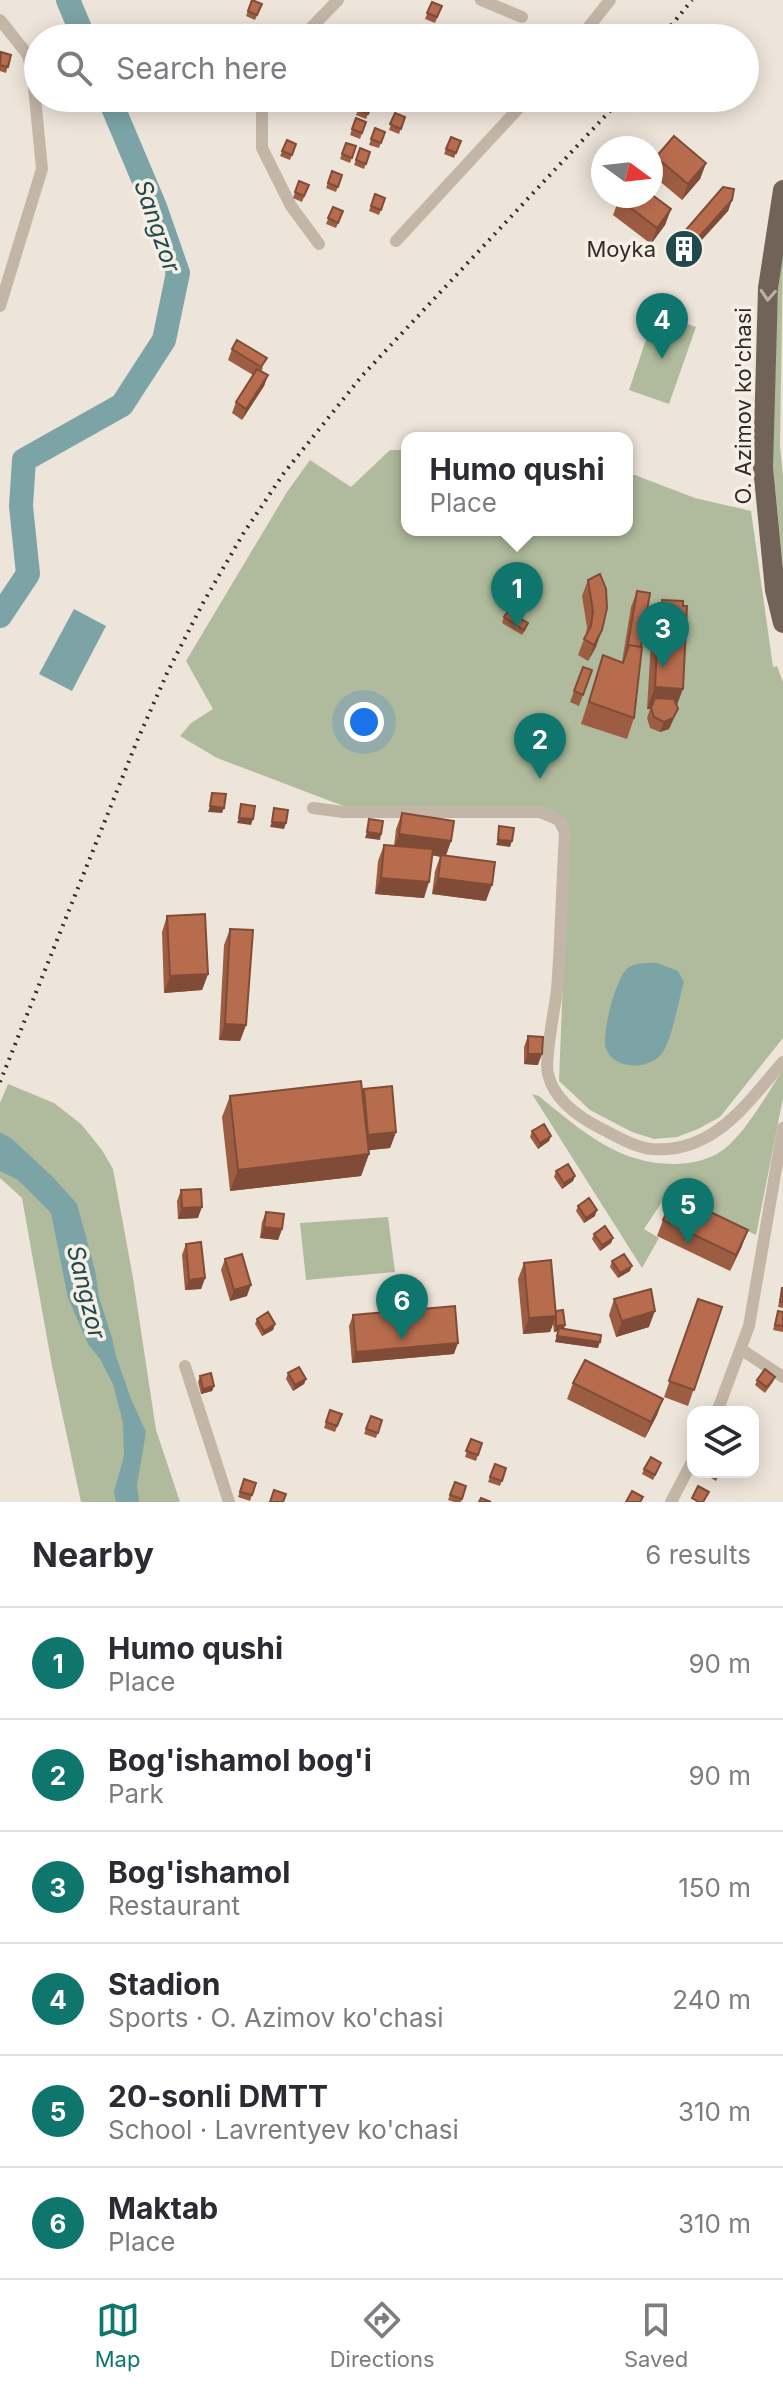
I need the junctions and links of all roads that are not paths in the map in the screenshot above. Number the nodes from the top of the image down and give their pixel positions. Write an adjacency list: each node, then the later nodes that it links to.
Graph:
1 (338, 0): 6 (street)
2 (481, 0): 4 (street)
3 (610, 0): 7 (street)
4 (522, 17)
5 (0, 20): 8 (street)
6 (315, 24)
7 (591, 24)
8 (24, 50)
9 (36, 112): 15 (street)
10 (262, 112): 14 (street)
11 (515, 112): 13 (street)
12 (783, 190): 16 (main road, O. Azimov ko'chasi, one-way to 16)
13 (396, 241)
14 (319, 244)
15 (0, 306)
16 (783, 623)
17 (313, 808): 18 (street)
18 (783, 1062)
19 (783, 1128): 20 (street)
20 (742, 1350): 22 (street); 23 (street)
21 (185, 1366): 25 (street)
22 (783, 1377)
23 (719, 1406)
24 (687, 1471): 26 (street)
25 (229, 1502)
26 (671, 1502)

